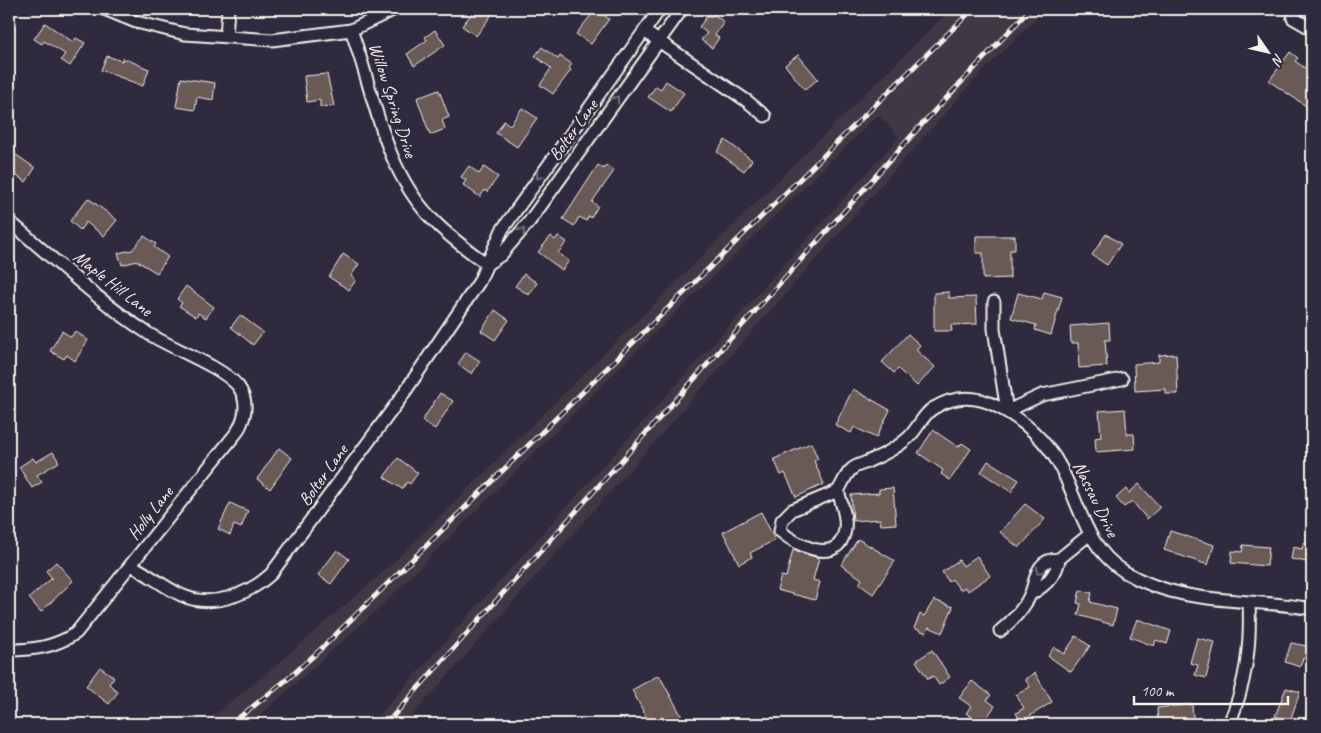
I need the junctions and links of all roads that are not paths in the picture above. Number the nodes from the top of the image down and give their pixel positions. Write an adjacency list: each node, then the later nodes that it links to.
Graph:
1 (104, 9): 10 (street)
2 (228, 9): 10 (street)
3 (395, 9): 8 (street)
4 (660, 9): 9 (street, Bolter Lane)
5 (682, 9): 11 (street, Bolter Lane)
6 (1295, 14): 7 (street)
7 (1312, 29)
8 (351, 30): 10 (street); 14 (street, Willow Spring Drive)
9 (644, 31): 11 (street); 14 (street, Bolter Lane, one-way to 14)
10 (226, 37)
11 (659, 41): 12 (street); 14 (street, Bolter Lane, one-way to 11)
12 (765, 116)
13 (9, 222): 16 (street, Maple Hill Lane)
14 (487, 264): 21 (street, Bolter Lane)
15 (994, 302): 18 (street)
16 (201, 362): 21 (street, Holly Lane)
17 (1122, 379): 18 (street)
18 (1007, 411): 19 (street, Nassau Drive); 20 (street, Nassau Drive)
19 (838, 491): 19 (street)
20 (1090, 534): 22 (street, Nassau Drive); 24 (street)
21 (132, 564): 25 (street, Holly Lane)
22 (1249, 603): 23 (street, Nassau Drive); 26 (street)
23 (1312, 609)
24 (1000, 631)
25 (9, 650)
26 (1229, 724)

